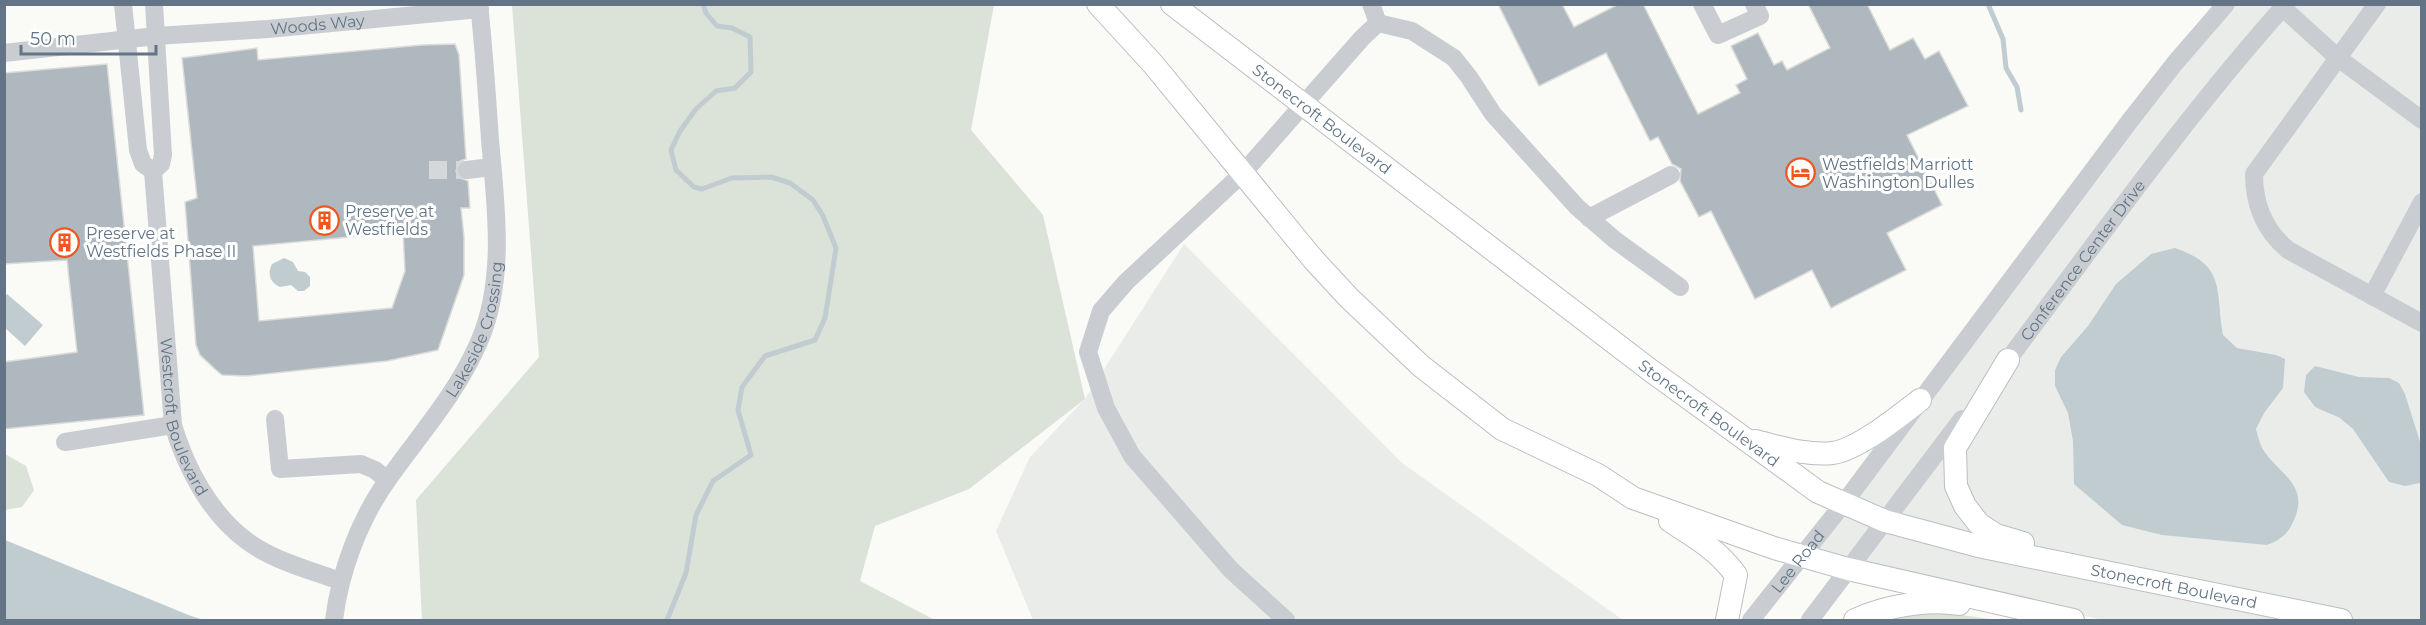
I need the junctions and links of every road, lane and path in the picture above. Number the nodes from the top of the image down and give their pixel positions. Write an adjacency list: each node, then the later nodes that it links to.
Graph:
1 (123, 4): 14 (street, Westcroft Boulevard)
2 (154, 4): 13 (street, Westcroft Boulevard)
3 (1098, 4): 22 (main road)
4 (1172, 4): 17 (main road, Stonecroft Boulevard)
5 (1371, 4): 12 (street)
6 (1702, 4): 7 (street)
7 (1755, 4)
8 (2226, 4): 30 (street)
9 (2377, 4): 16 (street)
10 (2284, 6): 16 (street); 29 (street, Conference Center Drive)
11 (480, 7): 13 (street, Woods Way); 19 (street, Lakeside Crossing)
12 (1378, 23): 17 (street); 25 (street)
13 (156, 36): 14 (street, Woods Way); 21 (street, Westcroft Boulevard)
14 (127, 39): 15 (street, Woods Way); 21 (street, Westcroft Boulevard)
15 (4, 53)
16 (2338, 58): 18 (street); 27 (street)
17 (1303, 107): 22 (street); 33 (main road, Stonecroft Boulevard)
18 (2421, 120)
19 (492, 167): 20 (street); 35 (street, Lakeside Crossing)
20 (467, 170)
21 (153, 171): 32 (street, Westcroft Boulevard)
22 (1244, 173): 36 (main road); 44 (street)
23 (1671, 175): 25 (street)
24 (2421, 202): 27 (street)
25 (1589, 218): 26 (street)
26 (1680, 287)
27 (2372, 296): 28 (street)
28 (2421, 323)
29 (2008, 360): 38 (street, Conference Center Drive); 42 (main road)
30 (1920, 400): 33 (main road); 37 (street)
31 (275, 419): 35 (street)
32 (173, 425): 34 (street); 41 (street, Westcroft Boulevard)
33 (1741, 437): 37 (main road, Stonecroft Boulevard)
34 (65, 442)
35 (387, 480): 41 (street, Lakeside Crossing)
36 (1633, 498): 39 (main road); 45 (main road)
37 (1844, 503): 38 (main road, Stonecroft Boulevard); 39 (street, Lee Road)
38 (1885, 521): 40 (street); 42 (main road, Stonecroft Boulevard)
39 (1802, 557): 40 (main road); 46 (street, Lee Road)
40 (1848, 569): 47 (street); 50 (main road)
41 (340, 581): 43 (street, Lakeside Crossing)
42 (2291, 610): 51 (main road, Stonecroft Boulevard)
43 (334, 621)
44 (1286, 621)
45 (1727, 621)
46 (1751, 621)
47 (1810, 621)
48 (1855, 621): 49 (main road)
49 (2062, 621)
50 (2073, 621)
51 (2341, 621)

